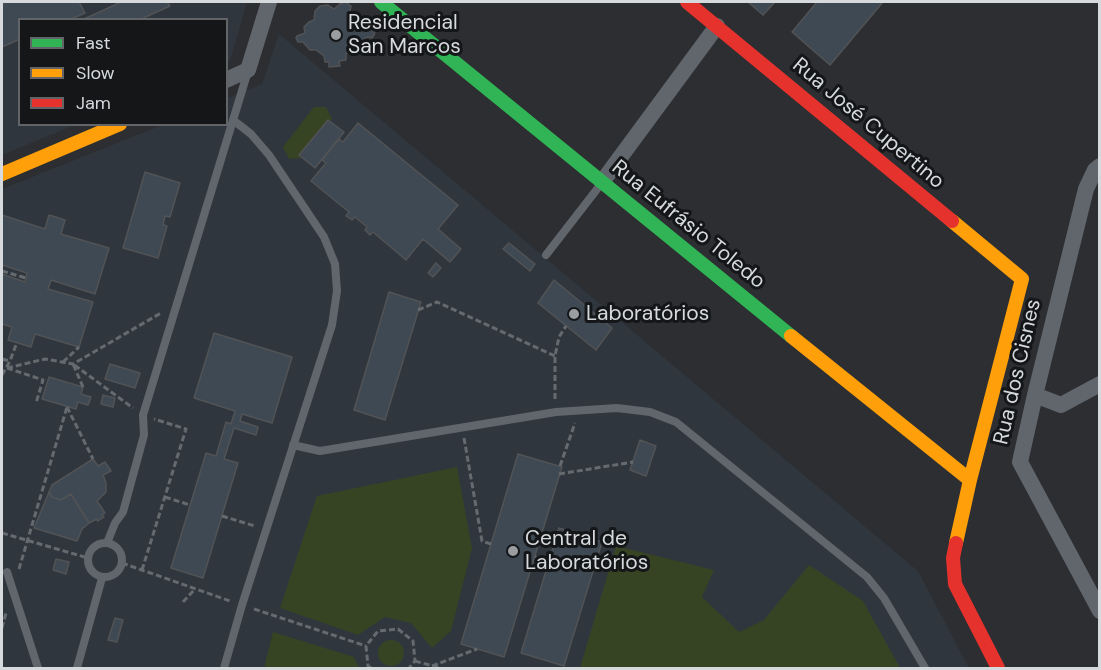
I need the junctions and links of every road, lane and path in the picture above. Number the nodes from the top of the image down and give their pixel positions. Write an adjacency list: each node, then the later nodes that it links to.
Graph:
1 (269, 2): 5 (street)
2 (381, 2): 11 (street, Rua Eufrásio Toledo)
3 (687, 2): 4 (street, Rua José Cupertino)
4 (717, 26): 11 (street); 40 (street, Rua José Cupertino)
5 (248, 70): 6 (street); 7 (lane)
6 (228, 79)
7 (233, 120): 15 (lane); 35 (lane)
8 (115, 126): 10 (street)
9 (1100, 166): 29 (street, Rua dos Cisnes)
10 (2, 174)
11 (602, 182): 12 (lane); 40 (street, Rua Eufrásio Toledo)
12 (546, 255)
13 (2, 271): 14 (path)
14 (26, 278)
15 (177, 304): 24 (path); 33 (lane)
16 (418, 310): 20 (path)
17 (566, 326): 20 (path)
18 (17, 342): 22 (path)
19 (79, 348): 23 (path)
20 (555, 356): 32 (path)
21 (2, 359): 22 (path)
22 (10, 361): 25 (path)
23 (63, 362): 24 (path); 25 (path)
24 (73, 364): 28 (path); 33 (path)
25 (7, 368): 26 (path); 30 (path)
26 (2, 375)
27 (1100, 384): 29 (street)
28 (83, 387)
29 (1035, 395): 60 (street, Rua dos Cisnes)
30 (36, 403)
31 (579, 411): 32 (lane); 38 (path); 73 (lane)
32 (556, 412): 34 (lane)
33 (143, 415): 41 (path); 47 (lane)
34 (462, 428): 35 (lane); 48 (path)
35 (293, 445): 44 (lane)
36 (93, 459): 46 (path)
37 (633, 462): 39 (path)
38 (560, 466)
39 (559, 474)
40 (970, 480): 74 (street)
41 (165, 497): 42 (path); 53 (path)
42 (190, 505)
43 (222, 516): 44 (path)
44 (266, 530): 59 (lane)
45 (2, 533): 46 (path)
46 (27, 541): 50 (path); 56 (path)
47 (107, 543): 50 (lane); 52 (lane)
48 (491, 544)
49 (534, 557): 51 (path)
50 (88, 558): 55 (lane)
51 (549, 561)
52 (122, 563): 53 (path); 55 (lane)
53 (142, 570): 57 (path)
54 (7, 572): 56 (lane)
55 (102, 578): 68 (lane)
56 (13, 589): 67 (lane)
57 (195, 589): 58 (path); 59 (path)
58 (183, 602)
59 (242, 605): 63 (path); 69 (lane)
60 (1098, 606)
61 (2, 611): 62 (path)
62 (2, 628)
63 (366, 646): 65 (path); 70 (path)
64 (477, 649): 66 (path)
65 (415, 661): 66 (path); 71 (path)
66 (432, 666): 72 (path)
67 (38, 669)
68 (77, 669)
69 (224, 669)
70 (371, 669)
71 (409, 669)
72 (440, 669)
73 (925, 669)
74 (998, 669)

